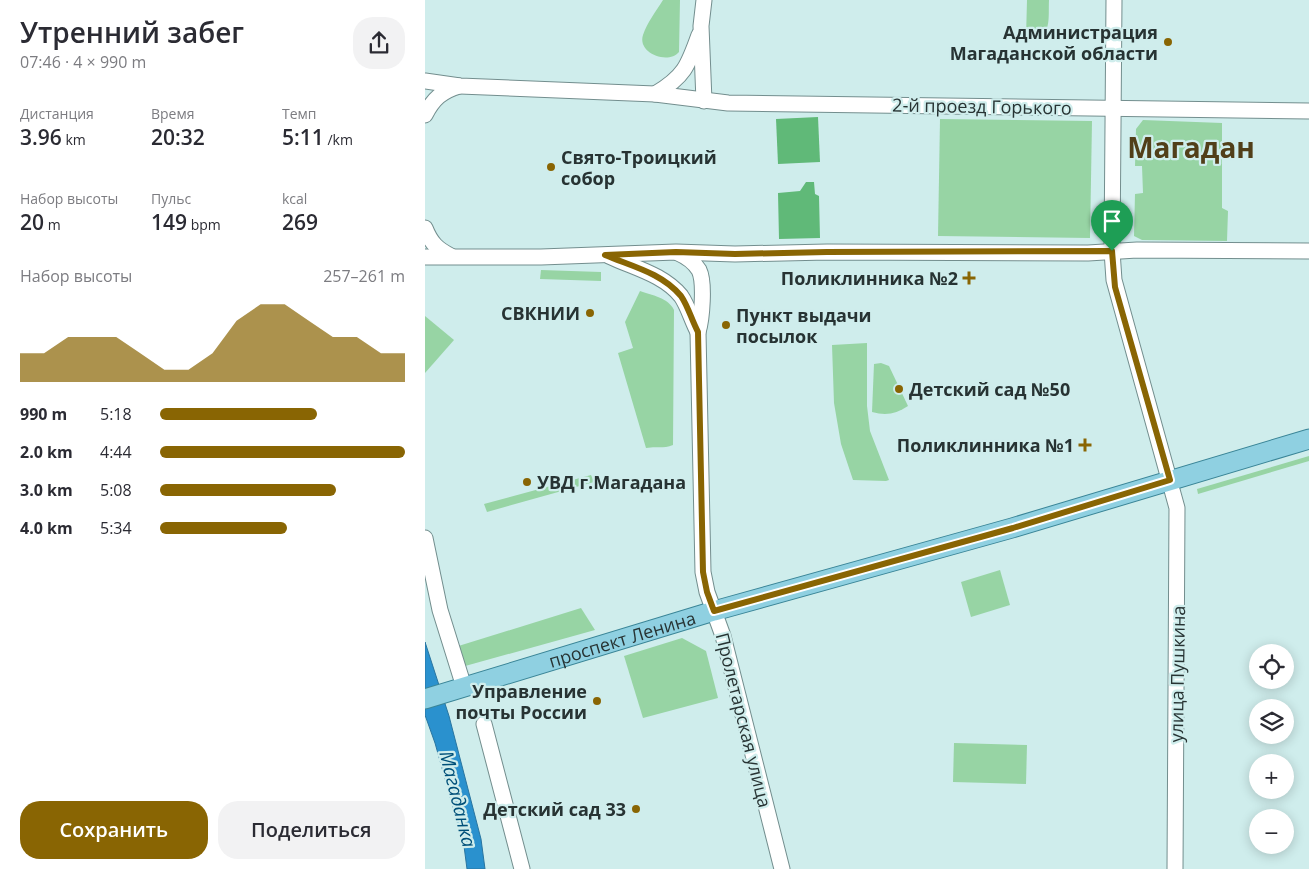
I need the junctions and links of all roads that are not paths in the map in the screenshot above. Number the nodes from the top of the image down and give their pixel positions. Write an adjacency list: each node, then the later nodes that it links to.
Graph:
1 (704, 0): 3 (street)
2 (1114, 0): 8 (street, улица Пушкина)
3 (701, 26): 6 (street); 7 (street)
4 (425, 81): 5 (street)
5 (460, 86): 6 (street); 10 (street)
6 (655, 94): 7 (street, 2-й проезд Горького)
7 (704, 101): 8 (street, 2-й проезд Горького)
8 (1113, 107): 9 (street, 2-й проезд Горького); 12 (street, улица Пушкина)
9 (1309, 111)
10 (425, 115)
11 (425, 228): 17 (street)
12 (1112, 251): 13 (street); 15 (street); 22 (street, улица Пушкина)
13 (1309, 251)
14 (676, 252): 15 (street); 16 (street); 19 (street)
15 (719, 253): 19 (street)
16 (605, 255): 17 (street, Пролетарская улица); 20 (street, Пролетарская улица)
17 (451, 256): 18 (street, Пролетарская улица)
18 (425, 257)
19 (701, 277): 20 (street, Пролетарская улица)
20 (698, 332): 24 (street, Пролетарская улица)
21 (1309, 439): 22 (main road, проспект Ленина)
22 (1170, 480): 24 (main road, проспект Ленина); 30 (street, улица Пушкина)
23 (425, 538): 25 (street)
24 (714, 611): 25 (main road, проспект Ленина); 29 (street, Пролетарская улица)
25 (461, 688): 26 (main road, проспект Ленина)
26 (427, 698)
27 (484, 724): 28 (street)
28 (522, 869)
29 (781, 869)
30 (1175, 869)

